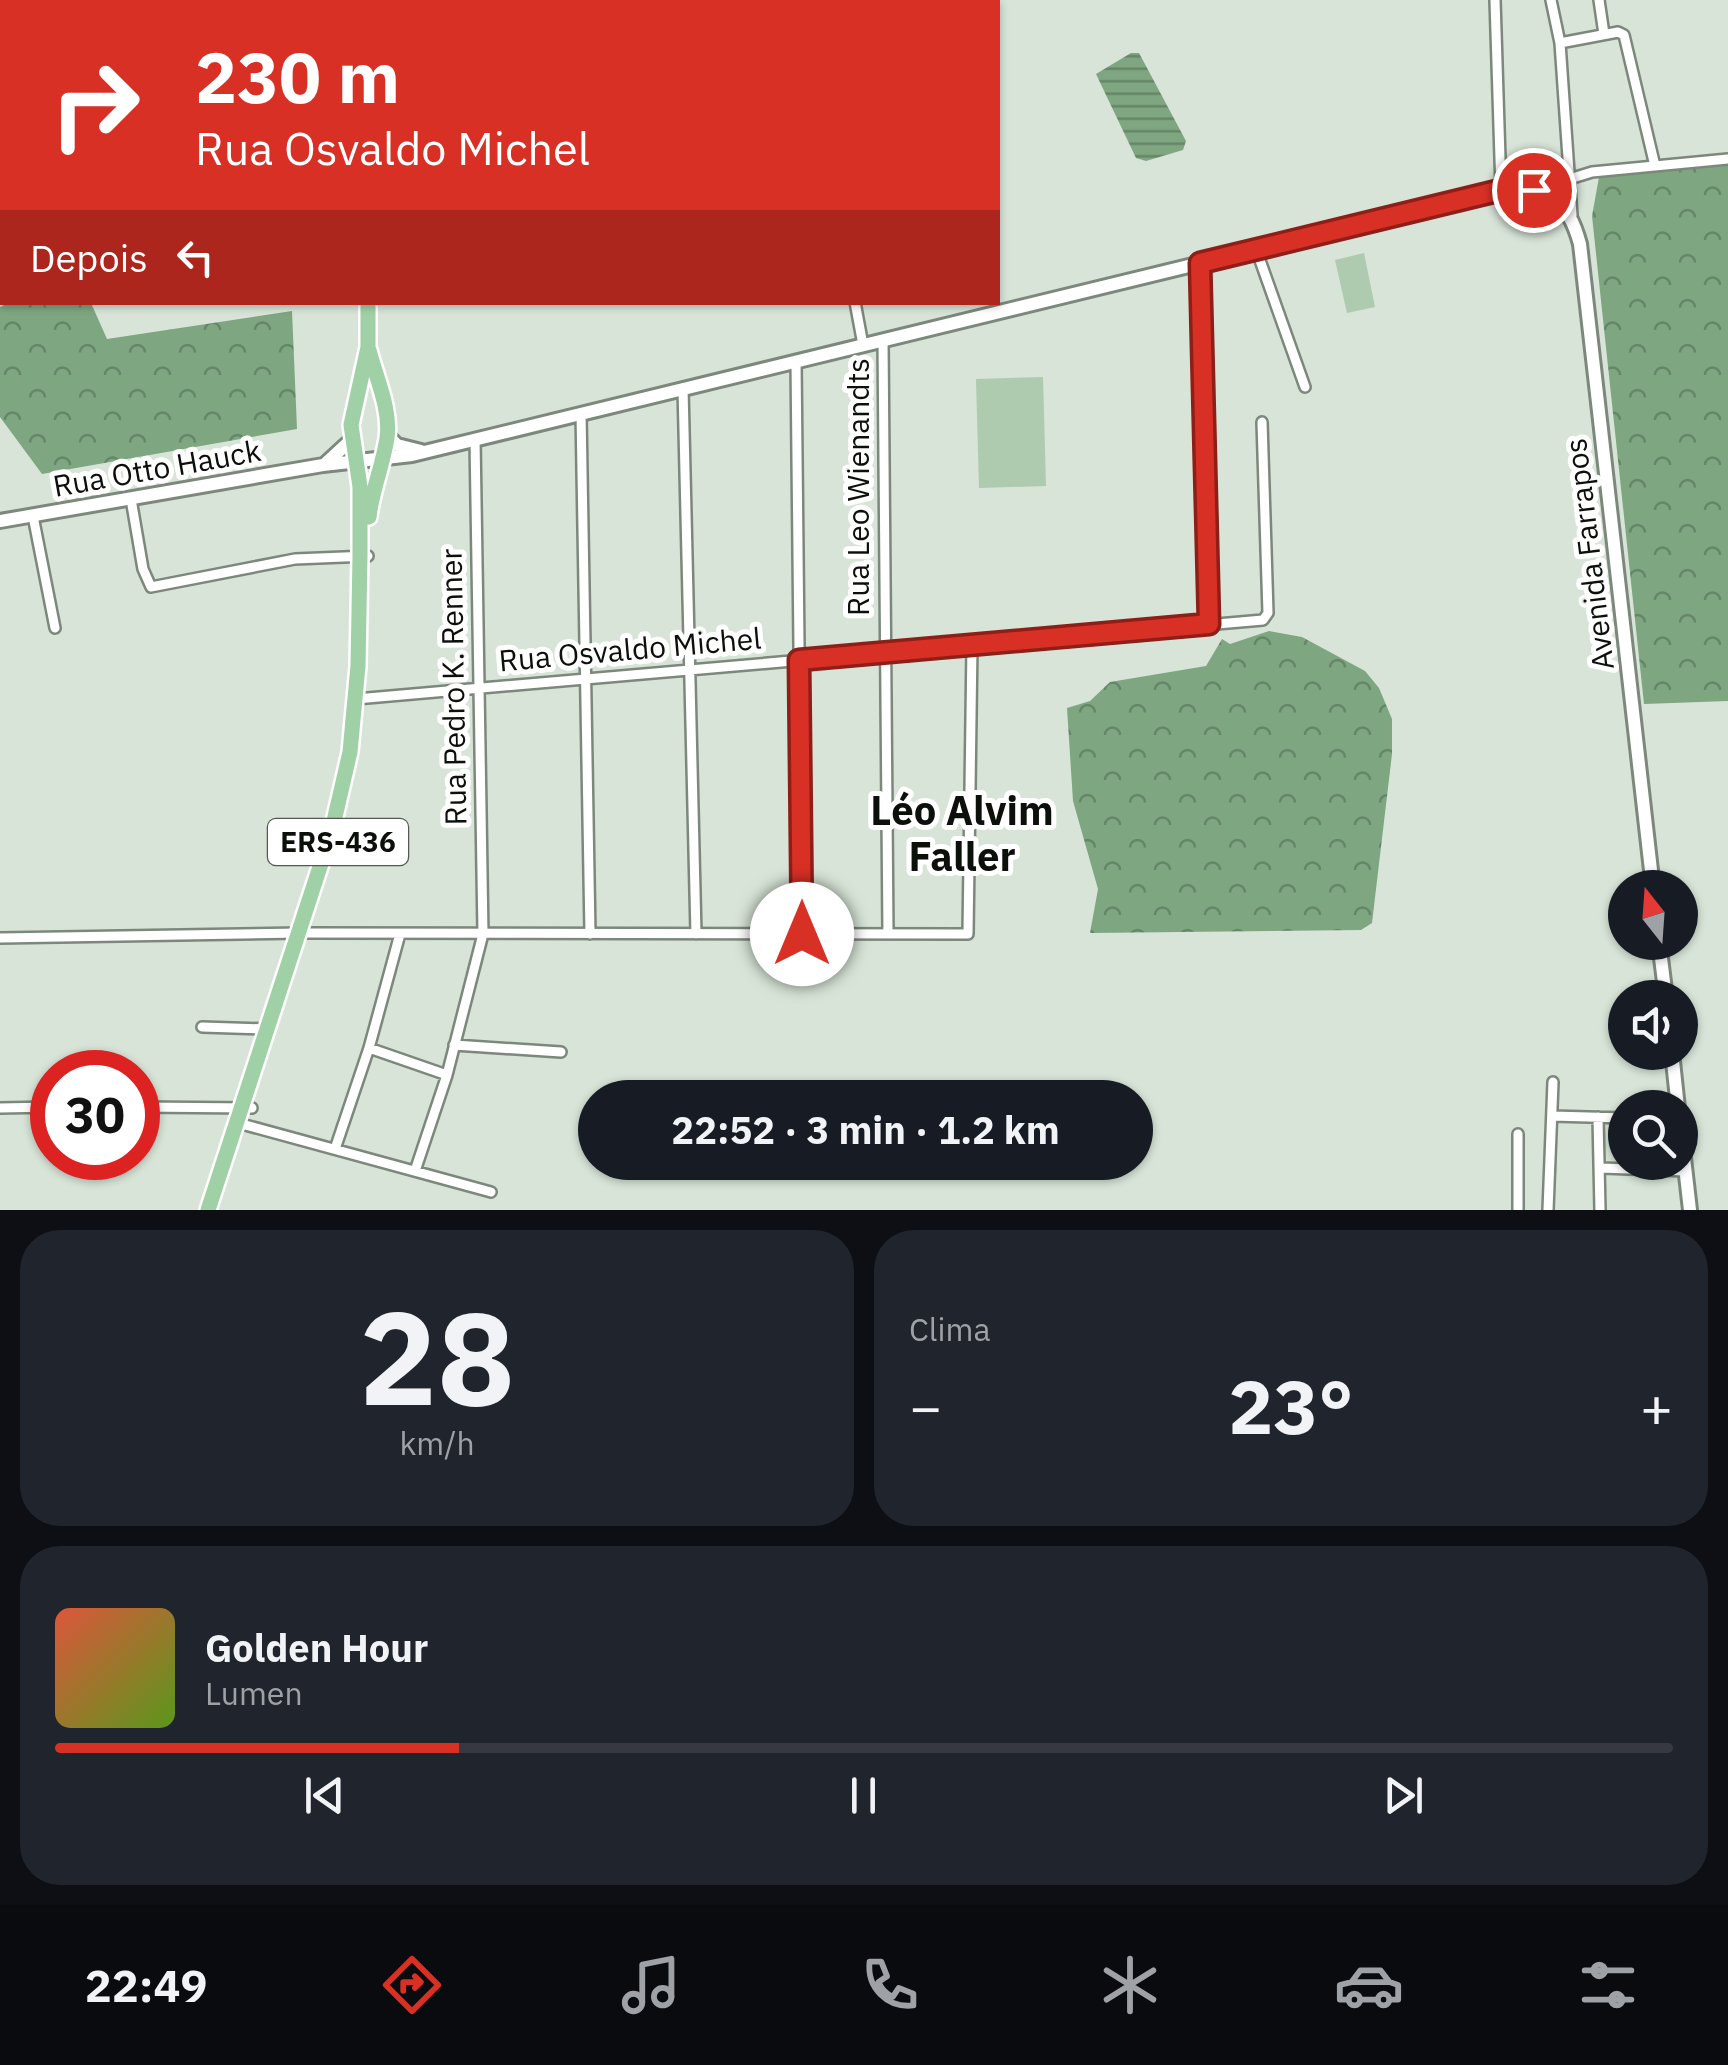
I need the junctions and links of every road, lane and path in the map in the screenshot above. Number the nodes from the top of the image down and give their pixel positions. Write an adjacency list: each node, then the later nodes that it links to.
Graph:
1 (1494, 0): 9 (street)
2 (1551, 0): 5 (street, Avenida Farrapos)
3 (1599, 0): 4 (street)
4 (1604, 34): 5 (street); 7 (street)
5 (1560, 43): 8 (street, Avenida Farrapos)
6 (1728, 158): 7 (street)
7 (1655, 166): 8 (street)
8 (1571, 178): 10 (street); 11 (street, Avenida Farrapos)
9 (1501, 190): 10 (street, Rua Otto Hauck); 12 (street, Rua Otto Hauck)
10 (1534, 190): 11 (street)
11 (1572, 215): 46 (street, Avenida Farrapos)
12 (1256, 249): 13 (street, Rua Otto Hauck); 21 (street)
13 (1200, 263): 16 (street, Rua Otto Hauck); 37 (street)
14 (368, 305): 18 (main road, ERS-436)
15 (856, 305): 17 (street)
16 (883, 340): 17 (street, Rua Otto Hauck); 40 (street, Rua Leo Wienandts)
17 (863, 345): 19 (street, Rua Otto Hauck)
18 (368, 346): 22 (main road, ERS-436); 24 (main road, ERS-436)
19 (796, 361): 20 (street, Rua Otto Hauck); 41 (street)
20 (684, 388): 23 (street, Rua Otto Hauck); 42 (street)
21 (1305, 388)
22 (352, 412): 24 (main road); 28 (main road, ERS-436)
23 (581, 413): 27 (street, Rua Otto Hauck); 43 (street)
24 (387, 415): 26 (main road, ERS-436)
25 (1262, 422): 37 (street, Rua Osvaldo Michel)
26 (387, 435): 29 (street); 30 (main road, ERS-436)
27 (475, 439): 29 (street, Rua Otto Hauck); 44 (street, Rua Pedro K. Renner)
28 (350, 441): 31 (main road, ERS-436); 32 (street)
29 (423, 451): 30 (street, Rua Otto Hauck)
30 (381, 461): 31 (street, Rua Otto Hauck); 36 (main road, ERS-436)
31 (356, 462): 32 (street, Rua Otto Hauck); 36 (main road, ERS-436)
32 (323, 465): 33 (street, Rua Otto Hauck)
33 (130, 499): 34 (street, Rua Otto Hauck); 36 (street)
34 (33, 516): 35 (street, Rua Otto Hauck); 38 (street)
35 (0, 522)
36 (364, 556): 45 (main road, ERS-436)
37 (1209, 624): 39 (street, Rua Osvaldo Michel)
38 (55, 628)
39 (972, 645): 40 (street, Rua Osvaldo Michel); 53 (street)
40 (886, 652): 41 (street, Rua Osvaldo Michel); 53 (street, Rua Leo Wienandts)
41 (799, 660): 42 (street, Rua Osvaldo Michel); 52 (street)
42 (690, 670): 43 (street, Rua Osvaldo Michel); 51 (street)
43 (586, 679): 44 (street, Rua Osvaldo Michel); 50 (street)
44 (479, 688): 45 (street, Rua Osvaldo Michel); 49 (street, Rua Pedro K. Renner)
45 (361, 699): 47 (main road, ERS-436)
46 (1651, 870)
47 (305, 933): 48 (street); 54 (street); 56 (main road, ERS-436); 64 (main road, ERS-436)
48 (400, 934): 49 (street); 58 (street)
49 (483, 934): 50 (street); 57 (street, Rua Pedro K. Renner)
50 (590, 934): 51 (street)
51 (696, 934): 52 (street)
52 (802, 934): 53 (street)
53 (888, 934)
54 (0, 938)
55 (202, 1027): 56 (street)
56 (268, 1030): 64 (main road, ERS-436)
57 (454, 1045): 59 (street); 60 (street, Rua Pedro K. Renner)
58 (370, 1048): 60 (street); 71 (street)
59 (561, 1052)
60 (448, 1075): 74 (street, Rua Pedro K. Renner)
61 (1553, 1082): 66 (street)
62 (160, 1106): 64 (street)
63 (30, 1107): 65 (street)
64 (248, 1107): 69 (main road, ERS-436)
65 (0, 1108)
66 (1552, 1116): 67 (street); 80 (street)
67 (1598, 1117): 68 (street); 72 (street)
68 (1608, 1117)
69 (242, 1124): 71 (street); 77 (main road, ERS-436); 78 (main road, ERS-436)
70 (1518, 1134): 79 (street)
71 (335, 1150): 74 (street)
72 (1601, 1168): 73 (street); 81 (street)
73 (1608, 1168)
74 (416, 1171): 76 (street)
75 (1687, 1180): 82 (street)
76 (490, 1192)
77 (208, 1210)
78 (220, 1210)
79 (1518, 1210)
80 (1548, 1210)
81 (1600, 1210)
82 (1690, 1210)

